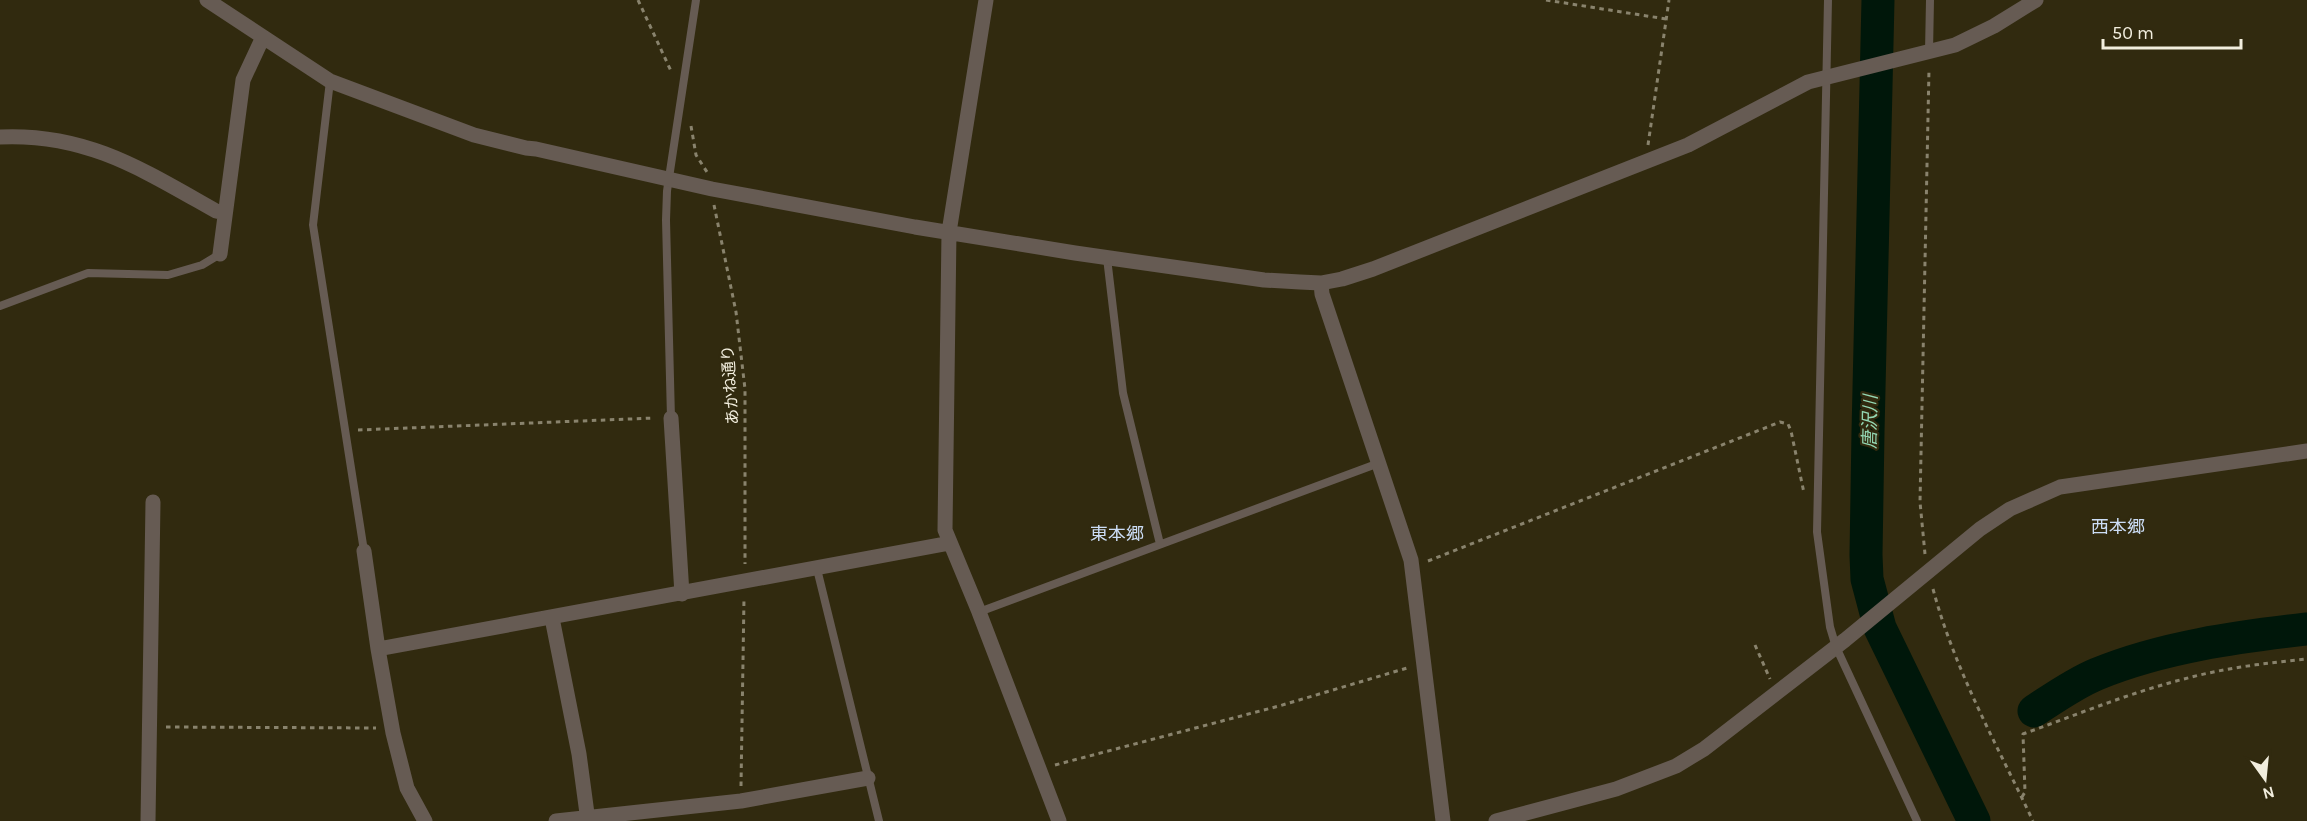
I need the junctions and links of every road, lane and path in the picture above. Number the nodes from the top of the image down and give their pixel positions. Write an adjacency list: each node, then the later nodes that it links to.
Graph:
1 (207, 0): 11 (street)
2 (638, 0): 14 (path)
3 (696, 0): 20 (lane)
4 (987, 0): 23 (street)
5 (1546, 0): 10 (path)
6 (1669, 0): 10 (path)
7 (1828, 0): 13 (lane)
8 (1930, 0): 12 (lane)
9 (2036, 0): 12 (street)
10 (1666, 19): 18 (path)
11 (263, 37): 15 (street); 22 (street)
12 (1926, 52): 13 (street); 40 (path)
13 (1831, 75): 18 (street); 45 (lane)
14 (674, 77)
15 (330, 81): 20 (street); 29 (lane)
16 (688, 118): 19 (path)
17 (0, 137): 22 (street)
18 (1646, 161): 26 (street)
19 (709, 177)
20 (670, 180): 23 (street); 28 (lane)
21 (713, 199): 39 (path, あかね通り)
22 (225, 213): 24 (street)
23 (949, 232): 25 (street); 34 (street)
24 (220, 254): 27 (lane)
25 (1107, 257): 26 (street); 35 (lane)
26 (1321, 283): 31 (street)
27 (0, 306)
28 (671, 418): 29 (path); 42 (street)
29 (344, 430): 36 (lane)
30 (2307, 451): 40 (street)
31 (1378, 463): 35 (lane); 37 (street)
32 (1804, 494): 37 (path)
33 (153, 502): 51 (street)
34 (950, 543): 38 (street); 43 (street)
35 (1160, 544): 43 (lane)
36 (364, 551): 47 (street)
37 (1412, 567): 49 (street)
38 (817, 569): 42 (street); 54 (lane)
39 (745, 571)
40 (1924, 574): 45 (street); 55 (path)
41 (744, 593): 56 (path)
42 (682, 594): 44 (street)
43 (979, 612): 53 (street)
44 (552, 618): 47 (street); 57 (street)
45 (1840, 644): 50 (street); 65 (lane)
46 (1755, 645): 50 (path)
47 (378, 650): 52 (street)
48 (2307, 659): 55 (path)
49 (1424, 663): 53 (path); 63 (street)
50 (1776, 694): 64 (street)
51 (150, 727): 52 (path); 58 (street)
52 (392, 728): 59 (street)
53 (1039, 770): 62 (street)
54 (868, 778): 56 (street); 61 (lane)
55 (2022, 797): 66 (path)
56 (741, 801): 57 (street)
57 (588, 819): 60 (street)
58 (148, 821)
59 (425, 821)
60 (556, 821)
61 (879, 821)
62 (1059, 821)
63 (1443, 821)
64 (1496, 821)
65 (1917, 821)
66 (2033, 821)

